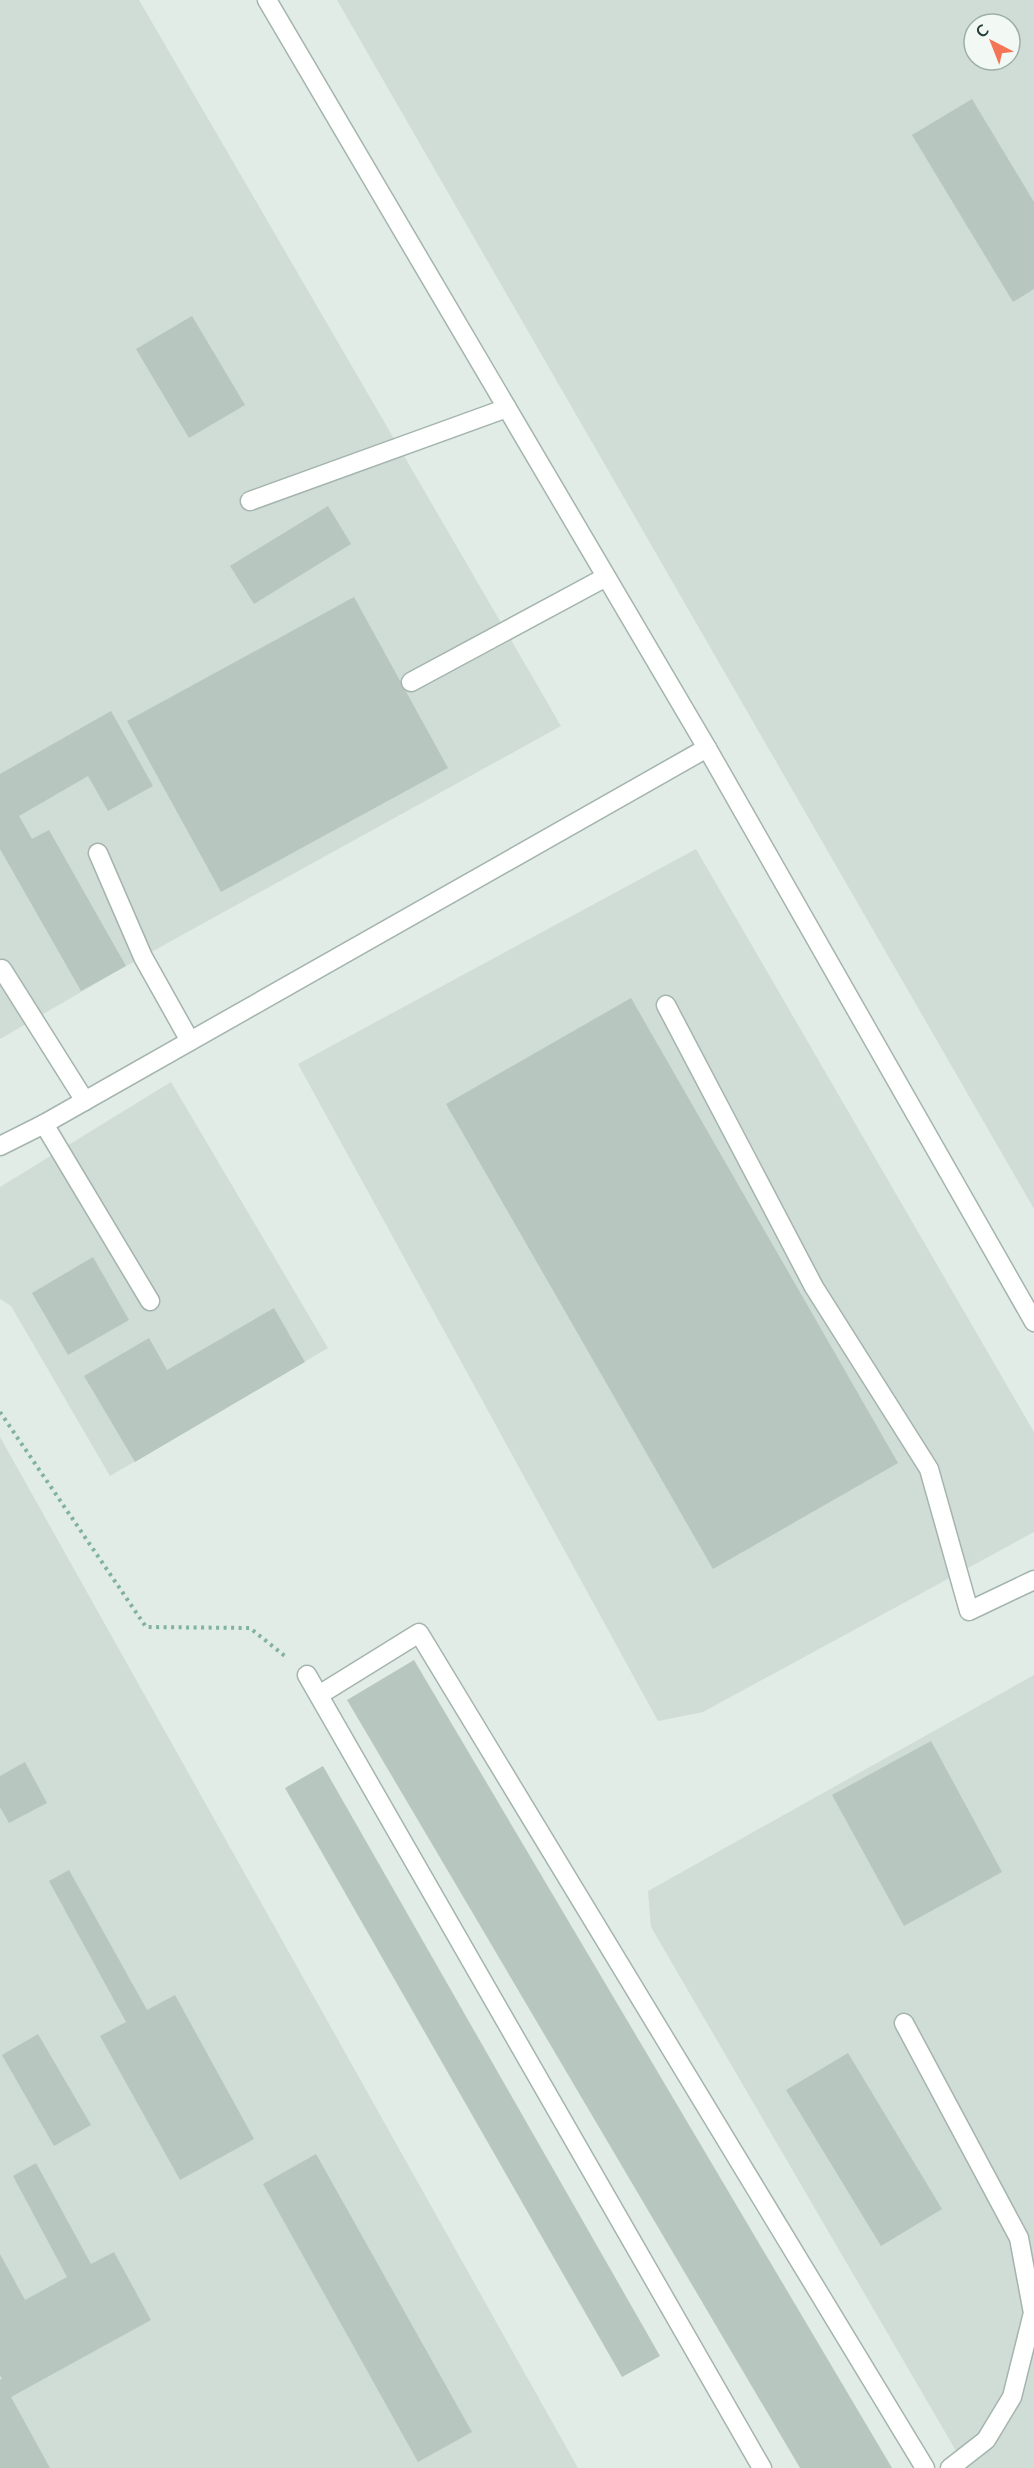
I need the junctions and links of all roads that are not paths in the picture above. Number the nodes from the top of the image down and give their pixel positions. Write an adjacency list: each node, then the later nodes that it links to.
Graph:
1 (267, 0): 2 (street)
2 (507, 408): 3 (street); 4 (street)
3 (250, 501)
4 (606, 577): 5 (street); 6 (street)
5 (411, 682)
6 (707, 748): 10 (street); 15 (street)
7 (98, 853): 10 (street)
8 (2, 969): 11 (street)
9 (666, 1005): 16 (street)
10 (190, 1041): 11 (street)
11 (84, 1101): 12 (street)
12 (44, 1124): 13 (street); 14 (street)
13 (0, 1146)
14 (150, 1301)
15 (1034, 1322)
16 (1034, 1580)
17 (307, 1675): 18 (street)
18 (319, 1695): 20 (street); 21 (street)
19 (904, 2023): 22 (street)
20 (762, 2468)
21 (925, 2468)
22 (950, 2468)

